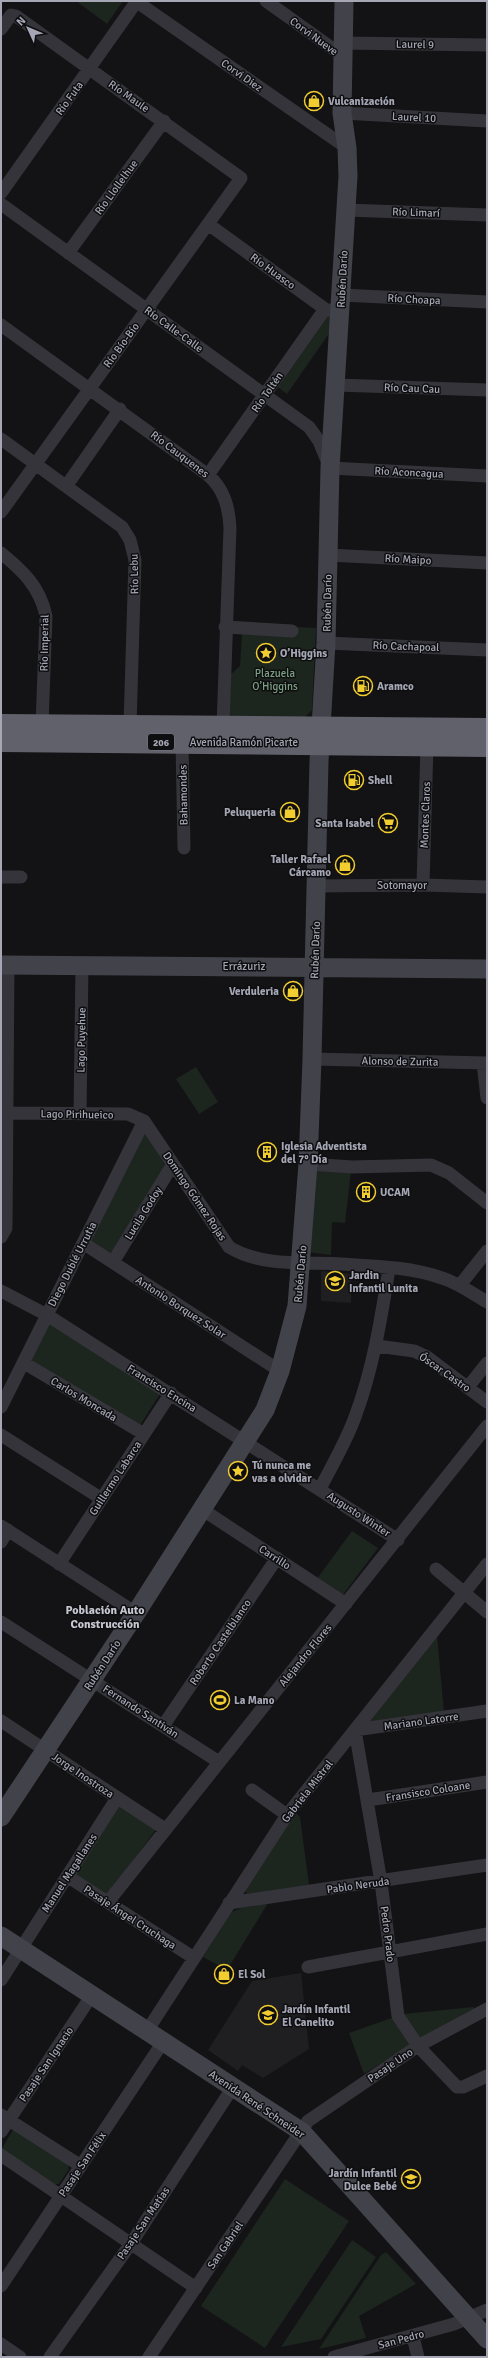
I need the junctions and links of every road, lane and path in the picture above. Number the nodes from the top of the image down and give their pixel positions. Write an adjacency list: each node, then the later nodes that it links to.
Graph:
1 (137, 1): 7 (street, Río Futa); 11 (street, Corvi Diez)
2 (266, 1): 6 (street, Corvi Nueve)
3 (344, 1): 6 (street, Rubén Darío)
4 (1, 29): 7 (street, Río Maule)
5 (487, 45): 6 (street, Laurel 9)
6 (343, 50): 8 (street, Rubén Darío)
7 (90, 69): 10 (street, Río Maule); 13 (street, Río Futa)
8 (342, 113): 9 (street, Laurel 10); 11 (street, Rubén Darío)
9 (487, 121)
10 (164, 122): 12 (street, Río Maule); 18 (street, Río Llollelhue)
11 (347, 148): 15 (street, Rubén Darío)
12 (241, 178): 17 (street, Río Bío-Bío)
13 (1, 193)
14 (1, 204): 18 (street, Río Calle-Calle)
15 (346, 210): 16 (street, Río Limarí); 20 (street, Rubén Darío)
16 (487, 215)
17 (208, 224): 20 (street, Río Huasco); 21 (street, Río Bío-Bío)
18 (68, 253): 21 (street, Río Calle-Calle)
19 (487, 302): 20 (street, Río Choapa)
20 (335, 306): 23 (street, Rubén Darío); 26 (street, Río Toltén)
21 (147, 309): 24 (street, Río Bío-Bío); 26 (street, Río Calle-Calle)
22 (1, 325): 24 (street, Río Cauquenes)
23 (336, 385): 25 (street, Río Cau Cau); 30 (street, Rubén Darío)
24 (90, 388): 27 (street, Río Cauquenes); 29 (street, Río Bío-Bío)
25 (487, 390)
26 (265, 395): 30 (street, Río Calle-Calle); 31 (street, Río Toltén)
27 (120, 409): 31 (street, Río Cauquenes); 33 (street)
28 (1, 438): 29 (street, Río Lebu)
29 (36, 463): 33 (street, Río Lebu); 34 (street, Río Bío-Bío)
30 (330, 468): 32 (street, Río Aconcagua); 36 (street, Rubén Darío)
31 (208, 475): 38 (street, Río Cauquenes)
32 (487, 476)
33 (67, 485): 44 (street, Río Lebu)
34 (1, 512)
35 (1, 553): 43 (street, Río Imperial)
36 (328, 555): 37 (street, Río Maipo); 40 (street, Rubén Darío)
37 (487, 564)
38 (225, 627): 39 (street); 45 (street, Río Cauquenes)
39 (292, 631)
40 (326, 643): 41 (street, Río Cachapoal); 47 (street, Rubén Darío)
41 (487, 650)
42 (1, 725): 43 (highway, Avenida Ramón Picarte / 206)
43 (42, 725): 44 (highway, Avenida Ramón Picarte / 206)
44 (130, 726): 45 (highway, Avenida Ramón Picarte / 206)
45 (223, 726): 47 (highway, Avenida Ramón Picarte / 206)
46 (487, 729): 47 (highway, Avenida Ramón Picarte / 206)
47 (320, 735): 49 (highway, Avenida Ramón Picarte / 206); 50 (highway, Avenida Ramón Picarte / 206); 56 (street, Rubén Darío)
48 (1, 741): 49 (highway, Avenida Ramón Picarte / 206)
49 (182, 742): 52 (street, Bahamondes)
50 (427, 744): 51 (highway, Avenida Ramón Picarte / 206); 55 (street, Montes Claros)
51 (487, 746)
52 (184, 848)
53 (1, 877): 54 (street)
54 (21, 878)
55 (423, 885): 56 (street, Sotomayor); 57 (street, Sotomayor)
56 (316, 886): 60 (street, Rubén Darío)
57 (487, 887)
58 (4, 965): 59 (street, Errázuriz); 65 (street)
59 (82, 965): 60 (street, Errázuriz); 66 (street, Lago Puyehue)
60 (314, 966): 61 (street, Errázuriz); 62 (street, Rubén Darío)
61 (487, 969)
62 (312, 1059): 63 (street, Alonso de Zurita); 70 (street, Rubén Darío)
63 (485, 1063): 64 (street)
64 (487, 1098)
65 (8, 1113): 66 (street, Lago Pirihueico); 68 (street)
66 (80, 1114): 67 (street, Lago Pirihueico)
67 (144, 1121): 69 (street, Domingo Gómez Rojas); 73 (street, Diego Dublé Urrutia)
68 (4, 1148): 72 (street)
69 (173, 1164): 75 (street, Lucila Godoy); 76 (street, Domingo Gómez Rojas)
70 (308, 1164): 71 (street); 76 (street, Rubén Darío)
71 (487, 1203)
72 (2, 1231)
73 (83, 1243): 75 (street, Antonio Borquez Solar); 81 (street, Diego Dublé Urrutia)
74 (487, 1251): 78 (street)
75 (113, 1262): 85 (street, Antonio Borquez Solar)
76 (301, 1263): 77 (street, Domingo Gómez Rojas); 85 (street, Rubén Darío)
77 (390, 1269): 78 (street, Domingo Gómez Rojas); 82 (street)
78 (460, 1285): 80 (street, Domingo Gómez Rojas)
79 (1, 1292): 81 (street, Francisco Encina)
80 (487, 1302)
81 (47, 1315): 83 (street, Diego Dublé Urrutia); 87 (street, Francisco Encina)
82 (377, 1346): 86 (street, Óscar Castro); 94 (street)
83 (24, 1363): 89 (street, Diego Dublé Urrutia); 91 (street, Carlos Moncada)
84 (487, 1363): 86 (street)
85 (280, 1371): 93 (street, Rubén Darío)
86 (468, 1387): 88 (street, Óscar Castro)
87 (170, 1393): 91 (street, Guillermo Labarca); 93 (street, Francisco Encina)
88 (487, 1402)
89 (1, 1407)
90 (487, 1426): 98 (street, Alejandro Flores)
91 (144, 1434): 95 (street, Guillermo Labarca)
92 (1, 1435): 95 (street)
93 (246, 1442): 94 (street, Francisco Encina); 96 (street, Rubén Darío)
94 (320, 1489): 98 (street, Augusto Winter)
95 (102, 1498): 101 (street, Guillermo Labarca)
96 (203, 1510): 100 (street, Carrillo); 107 (street, Rubén Darío)
97 (5, 1528): 99 (street); 101 (street)
98 (398, 1540): 105 (street, Alejandro Flores)
99 (1, 1542)
100 (277, 1558): 105 (street, Carrillo); 112 (street, Roberto Castelblanco)
101 (59, 1564): 107 (street)
102 (487, 1564): 104 (street, Gabriela Mistral)
103 (436, 1569): 104 (street)
104 (464, 1593): 106 (street); 113 (street, Gabriela Mistral)
105 (346, 1604): 115 (street, Alejandro Flores)
106 (487, 1612)
107 (136, 1613): 109 (street, Rubén Darío)
108 (1, 1622): 109 (street, Fernando Santiván)
109 (92, 1680): 112 (street, Fernando Santiván); 114 (street, Rubén Darío)
110 (487, 1711): 113 (street, Mariano Latorre)
111 (1, 1720): 114 (street, Jorge Inostroza)
112 (163, 1726): 115 (street, Fernando Santiván)
113 (355, 1730): 119 (street, Pedro Prado); 120 (street, Gabriela Mistral)
114 (46, 1750): 118 (street, Jorge Inostroza); 121 (street, Rubén Darío)
115 (219, 1762): 122 (street, Alejandro Flores)
116 (487, 1782): 119 (street, Fransisco Coloane)
117 (252, 1790): 120 (street)
118 (117, 1798): 122 (street, Jorge Inostroza); 124 (street, Manuel Magallanes)
119 (368, 1800): 125 (street, Pedro Prado)
120 (287, 1815): 127 (street, Gabriela Mistral)
121 (1, 1817)
122 (165, 1829): 126 (street, Alejandro Flores)
123 (487, 1865): 125 (street, Pablo Neruda)
124 (67, 1876): 126 (street, Pasaje Ángel Cruchaga); 130 (street, Manuel Magallanes)
125 (380, 1882): 127 (street, Pablo Neruda); 131 (street, Pedro Prado)
126 (108, 1902): 132 (street, Pasaje Ángel Cruchaga)
127 (229, 1903): 132 (street, Gabriela Mistral)
128 (487, 1934): 131 (street)
129 (1, 1936): 130 (street, Avenida René Schneider)
130 (21, 1949): 134 (street, Manuel Magallanes); 135 (street, Avenida René Schneider)
131 (390, 1950): 133 (street); 139 (street, Pedro Prado)
132 (194, 1958): 137 (street, Gabriela Mistral)
133 (308, 1966)
134 (1, 1980)
135 (92, 1995): 137 (street, Avenida René Schneider); 142 (street, Pasaje San Ignacio)
136 (487, 2009): 139 (street, Pasaje Uno)
137 (147, 2031): 138 (street, Avenida René Schneider)
138 (163, 2042): 141 (street, Avenida René Schneider); 146 (street, Pasaje San Félix)
139 (418, 2046): 140 (street, Pedro Prado); 144 (street, Pasaje Uno)
140 (487, 2076)
141 (233, 2087): 144 (street, Avenida René Schneider); 148 (street, Pasaje San Matías)
142 (5, 2117): 143 (street, Pasaje San Ignacio); 146 (street)
143 (1, 2132)
144 (302, 2132): 150 (street, San Gabriel); 152 (street, Avenida René Schneider)
145 (1, 2155): 147 (street)
146 (81, 2166): 147 (street, Pasaje San Félix)
147 (61, 2196): 148 (street); 149 (street, Pasaje San Félix)
148 (132, 2242): 150 (street); 157 (street, Pasaje San Matías)
149 (1, 2286)
150 (196, 2288): 158 (street, San Gabriel)
151 (487, 2310): 152 (street, San Pedro)
152 (469, 2319): 153 (street, San Pedro); 154 (street, Avenida René Schneider)
153 (413, 2337): 159 (street, San Pedro); 160 (street)
154 (487, 2339)
155 (1, 2344): 156 (street)
156 (20, 2357)
157 (50, 2357)
158 (149, 2357)
159 (334, 2357)
160 (418, 2357)

